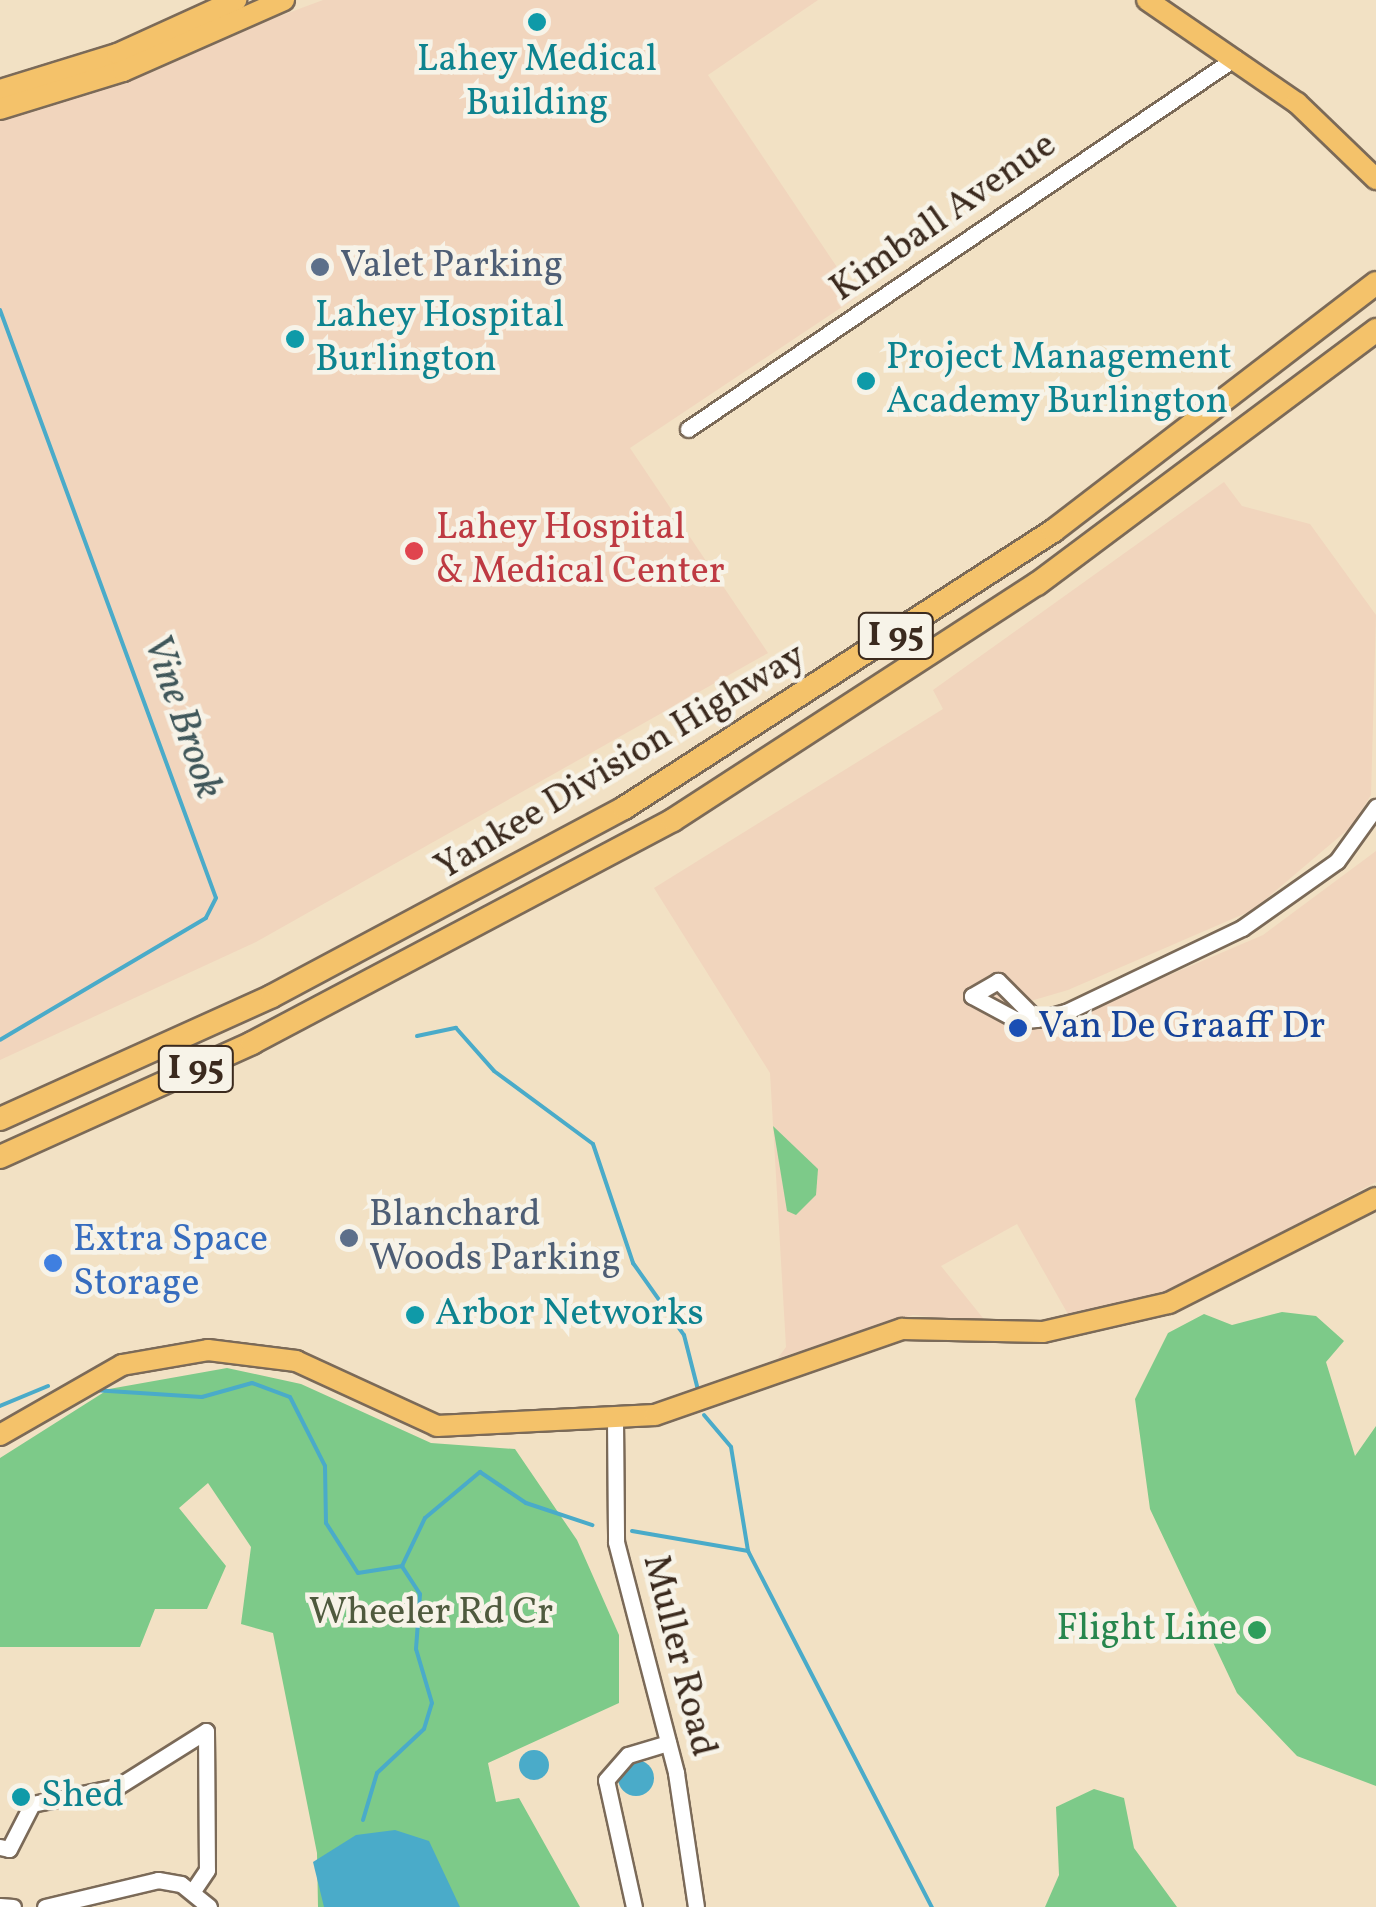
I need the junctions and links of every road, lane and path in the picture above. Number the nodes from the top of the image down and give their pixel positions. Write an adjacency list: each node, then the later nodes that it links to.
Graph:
1 (236, 0): 5 (main road)
2 (284, 0): 6 (main road)
3 (1148, 0): 4 (main road)
4 (1235, 58): 7 (main road); 10 (street, Kimball Avenue)
5 (0, 90)
6 (0, 109)
7 (1376, 179)
8 (1376, 284): 13 (highway, Yankee Division Highway / I 95)
9 (1376, 330): 14 (highway, Yankee Division Highway / I 95)
10 (688, 429)
11 (1376, 807): 12 (street)
12 (1036, 1018)
13 (0, 1118)
14 (0, 1157)
15 (1376, 1198): 16 (main road)
16 (615, 1419): 17 (main road); 18 (street, Muller Road)
17 (0, 1435)
18 (668, 1743): 25 (street); 26 (street, Muller Road)
19 (0, 1848): 20 (street)
20 (193, 1891): 23 (street); 24 (street)
21 (0, 1906): 22 (street)
22 (13, 1907)
23 (45, 1907)
24 (209, 1907)
25 (634, 1907)
26 (696, 1907)

